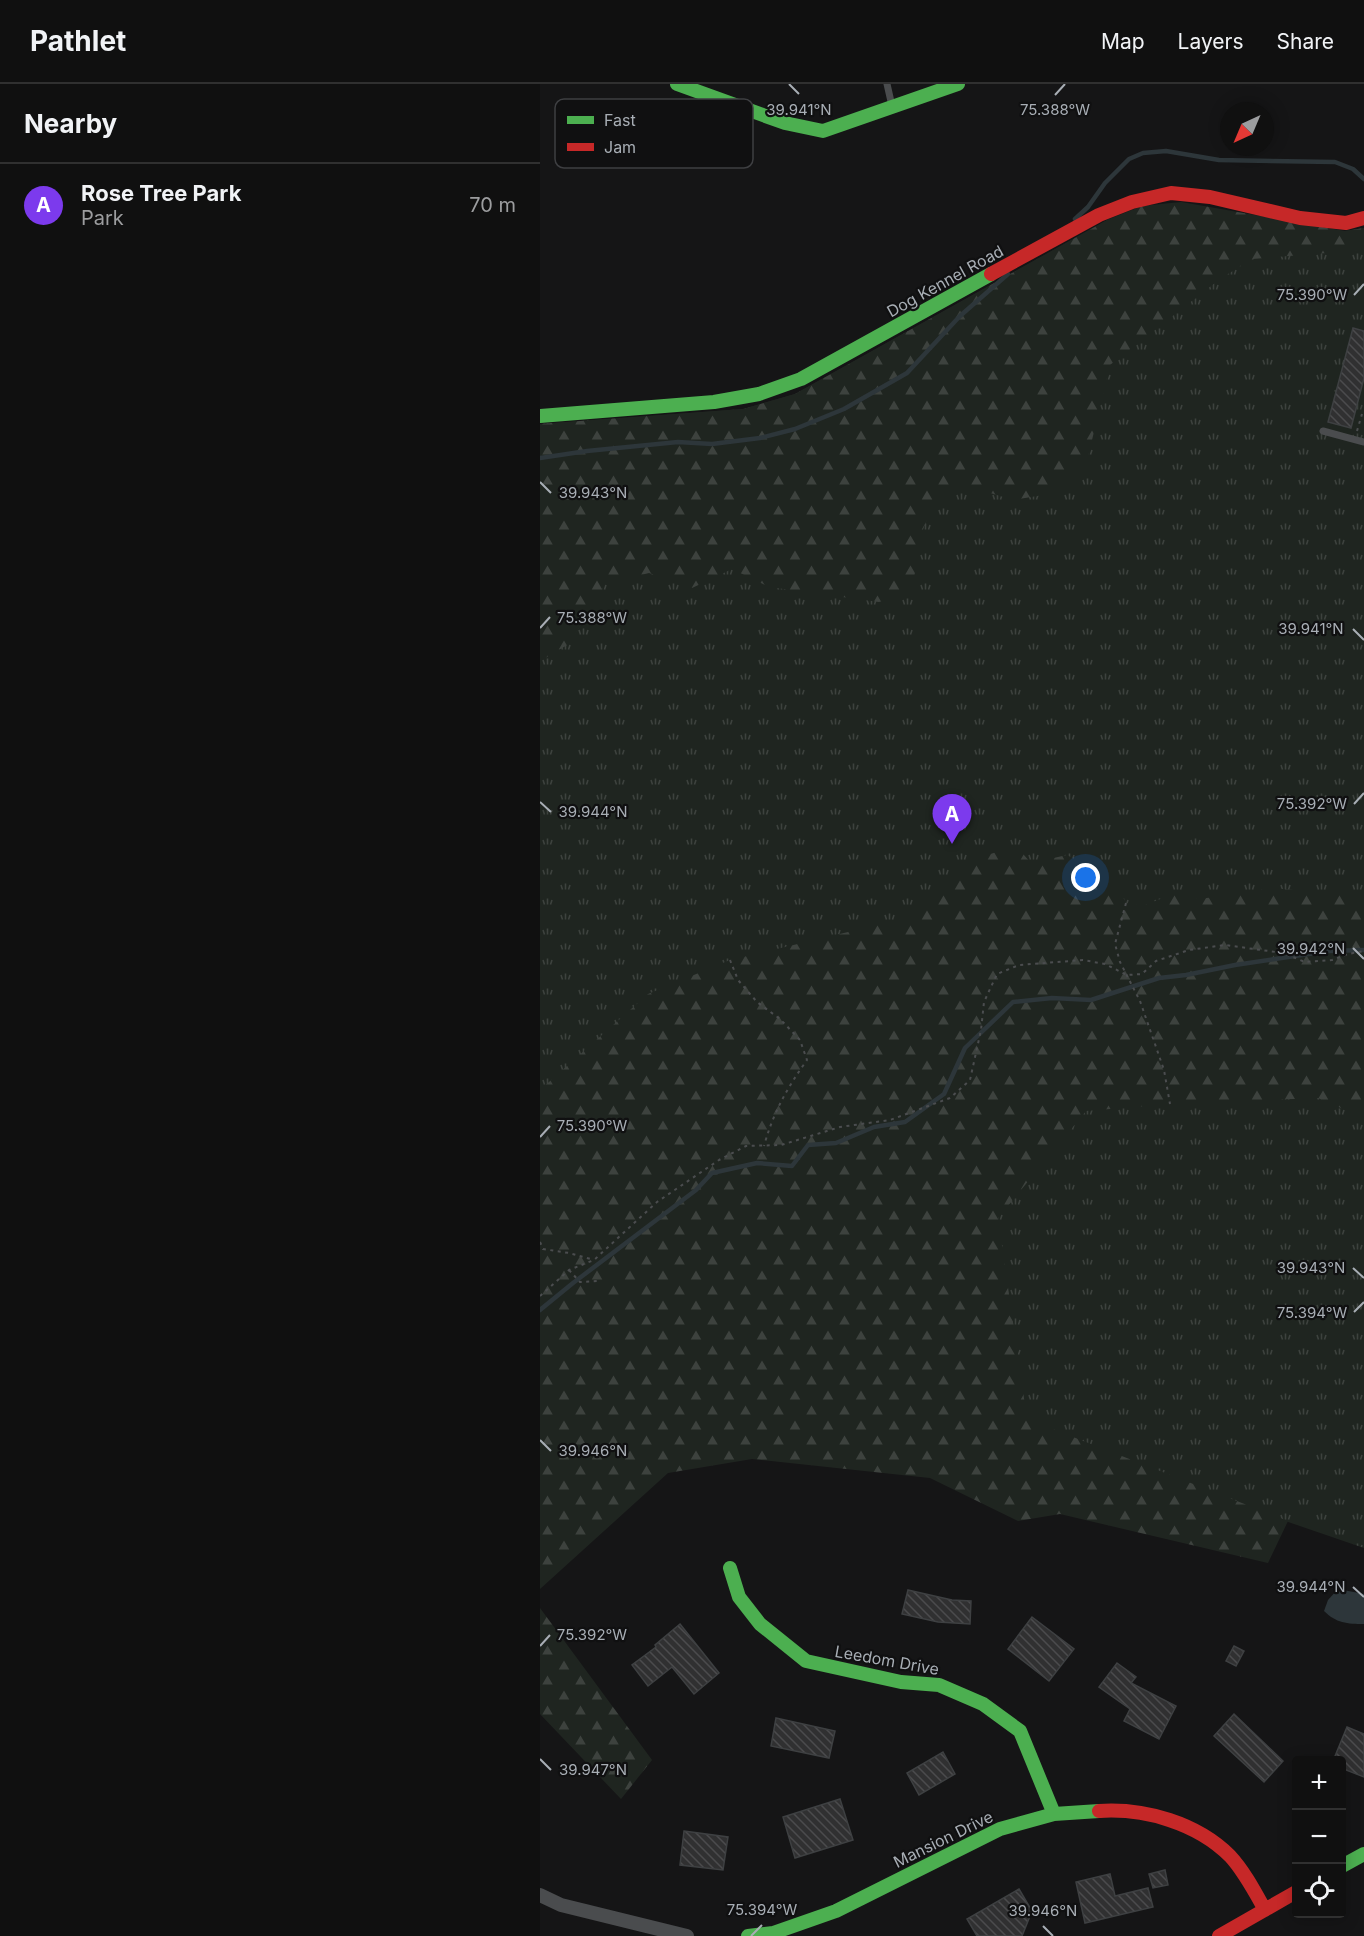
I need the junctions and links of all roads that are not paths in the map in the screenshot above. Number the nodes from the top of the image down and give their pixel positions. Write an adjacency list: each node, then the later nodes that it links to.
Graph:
1 (677, 84): 4 (street)
2 (887, 84): 5 (lane)
3 (958, 84): 5 (street)
4 (719, 99)
5 (892, 108): 6 (street)
6 (753, 111)
7 (1364, 218): 8 (street, Dog Kennel Road)
8 (540, 416)
9 (1323, 431): 10 (lane)
10 (1364, 442)
11 (730, 1568): 12 (street, Leedom Drive)
12 (1054, 1814): 17 (street, Mansion Drive); 19 (street, Mansion Drive)
13 (1364, 1854): 14 (street)
14 (1345, 1864)
15 (1292, 1894): 17 (street)
16 (540, 1895): 18 (street)
17 (1264, 1910): 20 (street)
18 (687, 1936)
19 (748, 1936)
20 (1219, 1936)

